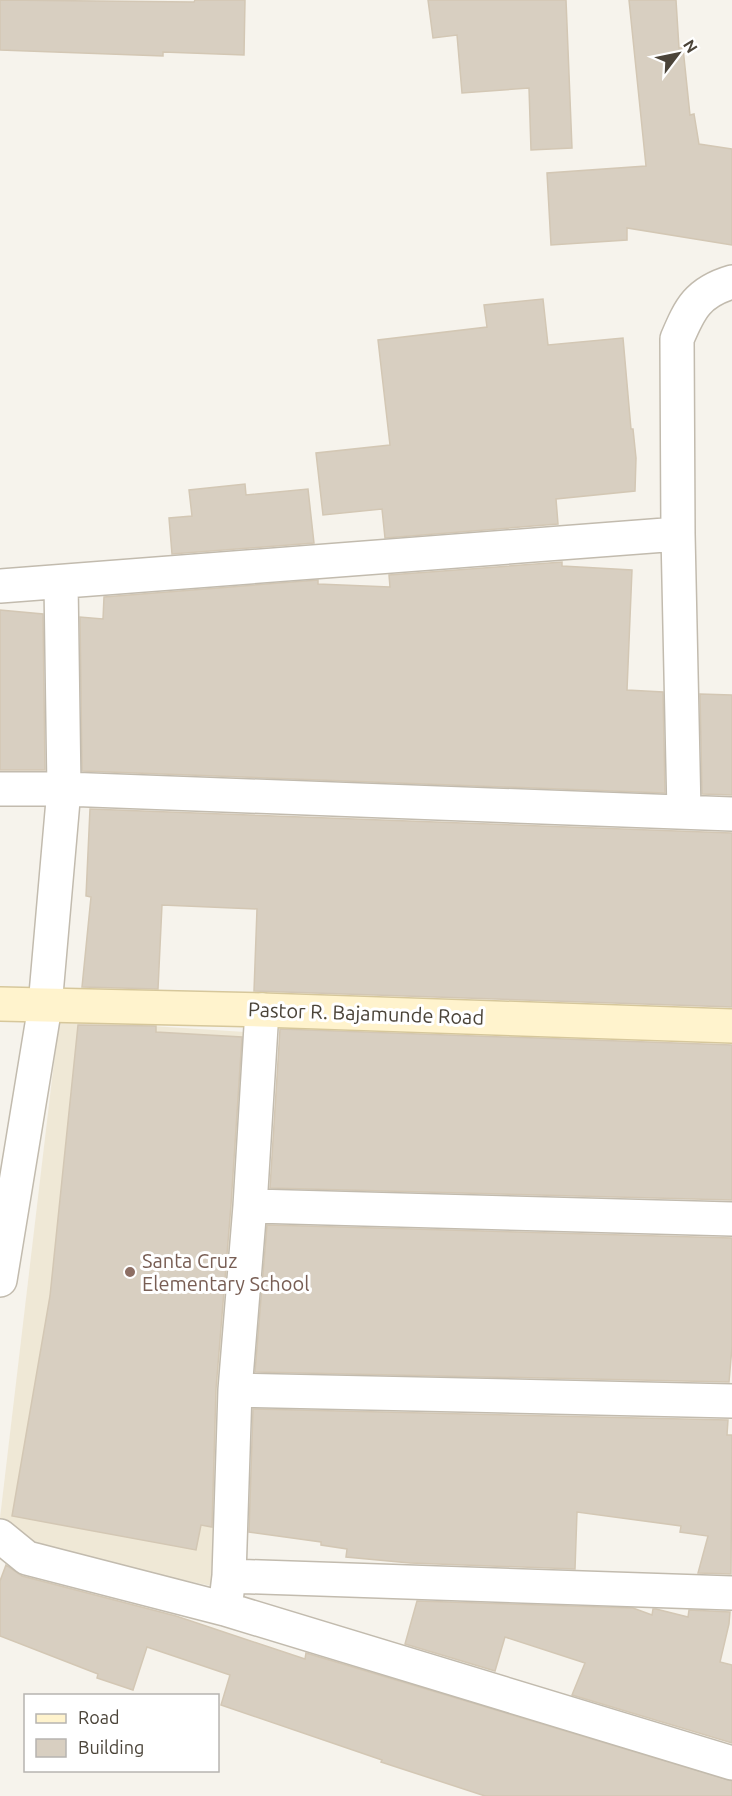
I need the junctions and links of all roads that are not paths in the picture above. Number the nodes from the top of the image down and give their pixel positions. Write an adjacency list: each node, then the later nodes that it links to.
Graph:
1 (732, 282): 2 (street)
2 (678, 534): 3 (street); 7 (street)
3 (61, 582): 4 (street); 6 (street)
4 (0, 586)
5 (0, 789): 6 (street)
6 (64, 789): 7 (street); 10 (street)
7 (684, 812): 8 (street)
8 (732, 814)
9 (0, 1004): 10 (street, Pastor R. Bajamunde Road)
10 (45, 1006): 11 (street, Pastor R. Bajamunde Road); 15 (street)
11 (262, 1010): 12 (street, Pastor R. Bajamunde Road); 13 (street)
12 (732, 1026)
13 (250, 1206): 14 (street); 16 (street)
14 (732, 1219)
15 (0, 1280)
16 (235, 1390): 17 (street); 19 (street)
17 (732, 1401)
18 (0, 1536): 21 (street)
19 (229, 1576): 20 (street); 21 (street)
20 (732, 1593)
21 (225, 1609): 22 (street)
22 (732, 1763)

